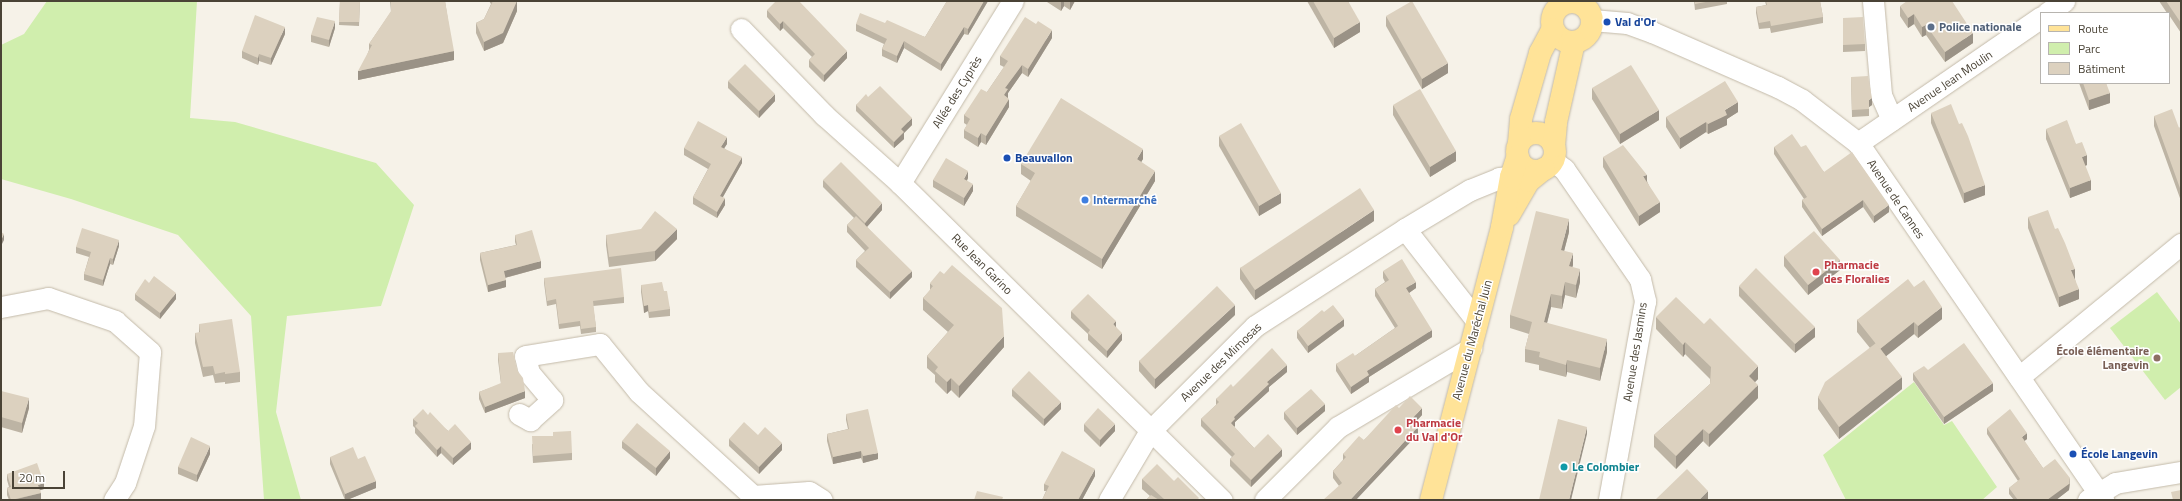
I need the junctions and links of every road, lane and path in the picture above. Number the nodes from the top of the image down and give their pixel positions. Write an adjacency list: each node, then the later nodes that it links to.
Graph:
1 (1013, 1): 16 (street, Allée des Cyprès)
2 (1539, 1): 9 (main road)
3 (1568, 1): 8 (main road); 9 (main road)
4 (1873, 1): 12 (street)
5 (2064, 1): 6 (street)
6 (2048, 12)
7 (2040, 18): 12 (street, Avenue Jean Moulin)
8 (1592, 20): 11 (main road); 13 (street, Avenue de Cannes)
9 (1552, 24): 11 (main road); 14 (main road, Avenue du Maréchal Juin)
10 (741, 28): 16 (street, Rue Jean Garino)
11 (1574, 42): 15 (main road)
12 (1892, 120): 13 (street, Avenue Jean Moulin)
13 (1858, 144): 23 (street, Avenue de Cannes)
14 (1516, 159): 15 (main road); 15 (main road); 17 (main road, Avenue du Maréchal Juin); 18 (street, Avenue des Mimosas)
15 (1551, 159): 17 (main road, Avenue du Maréchal Juin); 34 (street, Avenue des Jasmins)
16 (900, 183): 25 (street, Rue Jean Garino)
17 (1502, 227): 21 (main road, Avenue du Maréchal Juin)
18 (1405, 229): 21 (street); 25 (street, Avenue des Mimosas)
19 (2181, 244): 23 (street)
20 (1, 307): 28 (street)
21 (1477, 321): 22 (main road, Avenue du Maréchal Juin)
22 (1471, 348): 32 (street); 33 (main road, Avenue du Maréchal Juin)
23 (2019, 377): 27 (street, Avenue de Cannes)
24 (519, 414): 29 (street)
25 (1150, 431): 30 (street, Avenue des Mimosas); 31 (street, Rue Jean Garino)
26 (2181, 472): 27 (street)
27 (2097, 498)
28 (114, 500)
29 (822, 500)
30 (1109, 500)
31 (1222, 500)
32 (1265, 500)
33 (1431, 500)
34 (1609, 500)

